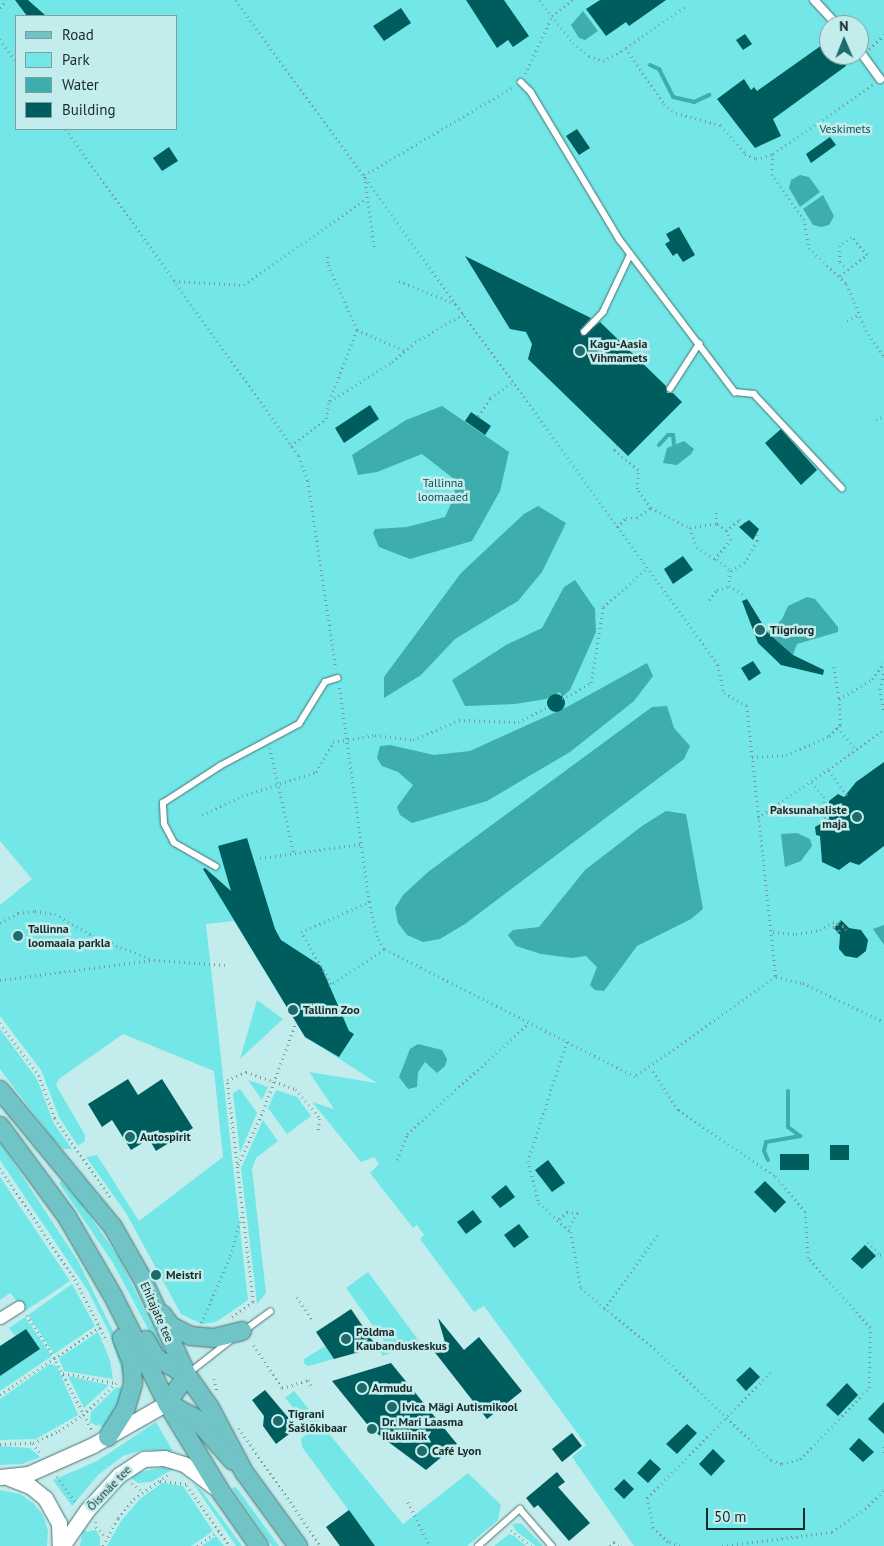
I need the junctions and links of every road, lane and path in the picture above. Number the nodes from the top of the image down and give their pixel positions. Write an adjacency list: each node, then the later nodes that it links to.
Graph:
1 (6, 0): 7 (path)
2 (236, 0): 20 (path)
3 (540, 0): 9 (path)
4 (573, 0): 9 (path)
5 (814, 0): 8 (street)
6 (687, 5): 12 (path)
7 (0, 8)
8 (828, 15)
9 (552, 16): 12 (path); 17 (path)
10 (884, 35): 13 (path)
11 (0, 39): 14 (path)
12 (626, 48): 19 (path)
13 (869, 48)
14 (15, 60)
15 (869, 60): 16 (street)
16 (882, 81): 19 (path)
17 (521, 82): 20 (path); 24 (lane)
18 (67, 130): 27 (path)
19 (773, 154): 26 (path)
20 (364, 175): 21 (path); 29 (path)
21 (365, 199): 22 (path); 27 (path)
22 (374, 247)
23 (328, 254): 33 (path)
24 (630, 255): 34 (lane); 35 (lane)
25 (847, 268): 25 (path); 26 (path)
26 (840, 276): 31 (path)
27 (174, 281): 45 (path)
28 (399, 281): 29 (path)
29 (456, 304): 30 (path)
30 (463, 314): 36 (path); 38 (path)
31 (859, 314): 32 (path); 37 (path)
32 (847, 322)
33 (357, 330): 36 (path); 40 (path)
34 (584, 332)
35 (699, 344): 39 (lane); 46 (lane)
36 (406, 351): 40 (path)
37 (884, 356)
38 (512, 383): 41 (path); 51 (path)
39 (670, 389)
40 (329, 401): 45 (path)
41 (478, 416)
42 (884, 416): 43 (path)
43 (876, 420)
44 (617, 445): 47 (path)
45 (291, 446): 64 (path)
46 (842, 488)
47 (651, 508): 51 (path); 52 (path)
48 (716, 509): 50 (path)
49 (745, 523): 53 (path)
50 (716, 524): 52 (path); 53 (path)
51 (616, 527): 56 (path)
52 (690, 528): 55 (path)
53 (726, 531): 55 (path)
54 (756, 534): 57 (path)
55 (717, 559): 57 (path)
56 (647, 568): 65 (path); 74 (path)
57 (731, 571): 58 (path)
58 (728, 586): 59 (path); 60 (path)
59 (744, 595)
60 (709, 600)
61 (884, 663): 66 (path)
62 (834, 667): 66 (path)
63 (884, 674): 68 (path)
64 (337, 678): 71 (path); 72 (lane)
65 (562, 698)
66 (839, 698): 69 (path)
67 (549, 706): 71 (path)
68 (884, 712)
69 (838, 727): 73 (path); 74 (path)
70 (884, 730): 73 (path)
71 (346, 738): 77 (path); 82 (path)
72 (268, 740): 77 (path); 85 (lane)
73 (856, 750): 75 (path)
74 (752, 757): 80 (path)
75 (829, 770): 76 (path); 78 (path)
76 (812, 782): 80 (path); 81 (path)
77 (278, 785): 79 (path); 83 (path)
78 (848, 796)
79 (202, 815)
80 (758, 818): 88 (path)
81 (829, 820)
82 (361, 844): 83 (path); 86 (path)
83 (294, 854): 84 (path)
84 (260, 858)
85 (216, 867)
86 (369, 902): 90 (path); 90 (path)
87 (0, 923): 91 (path)
88 (773, 932): 89 (path, bridge); 93 (path)
89 (849, 933)
90 (384, 949): 98 (path)
91 (154, 960): 92 (path); 94 (path)
92 (225, 965)
93 (776, 977): 97 (path); 100 (path)
94 (0, 980)
95 (0, 1022): 108 (path)
96 (296, 1022): 101 (path)
97 (884, 1022)
98 (529, 1024): 99 (path); 105 (path)
99 (567, 1042): 100 (path); 110 (path)
100 (650, 1068): 141 (path)
101 (275, 1081): 104 (path); 106 (path); 106 (path)
102 (0, 1090): 118 (main road, Ehitajate tee)
103 (0, 1126): 115 (main road)
104 (318, 1133)
105 (397, 1160)
106 (237, 1166): 109 (path)
107 (0, 1168): 124 (path)
108 (116, 1206)
109 (242, 1212): 117 (path); 125 (path)
110 (559, 1219): 111 (path); 111 (path)
111 (569, 1228): 119 (path)
112 (658, 1235): 119 (path)
113 (868, 1242): 114 (path)
114 (884, 1254)
115 (113, 1296): 132 (main road); 139 (main road); 144 (main road)
116 (297, 1297): 123 (path)
117 (253, 1302)
118 (154, 1303): 126 (main road); 132 (main road, Ehitajate tee)
119 (604, 1309): 141 (path)
120 (22, 1310): 122 (street); 129 (path)
121 (270, 1312): 126 (lane)
122 (0, 1318)
123 (313, 1321)
124 (100, 1327): 128 (path); 129 (path)
125 (200, 1327)
126 (242, 1332): 132 (lane)
127 (254, 1345): 136 (path)
128 (110, 1347)
129 (54, 1357): 131 (path); 137 (path)
130 (770, 1372): 141 (path)
131 (63, 1373): 135 (path); 140 (path)
132 (187, 1375): 139 (main road); 151 (main road, Ehitajate tee)
133 (214, 1379): 138 (path)
134 (120, 1380): 135 (path)
135 (115, 1383): 140 (path)
136 (311, 1385)
137 (0, 1395)
138 (219, 1397)
139 (167, 1402): 144 (main road); 151 (main road); 158 (main road)
140 (83, 1415): 143 (path); 145 (path)
141 (729, 1418): 178 (path)
142 (238, 1426): 171 (path)
143 (84, 1434)
144 (108, 1437): 149 (main road)
145 (33, 1443): 146 (path); 149 (path)
146 (0, 1444)
147 (884, 1447): 148 (path)
148 (884, 1453)
149 (47, 1457): 152 (main road); 160 (path)
150 (177, 1465): 153 (path); 154 (path); 158 (main road, Õismäe tee); 160 (main road, Õismäe tee)
151 (244, 1472): 170 (main road, Ehitajate tee)
152 (1, 1478): 165 (main road)
153 (159, 1480): 154 (path); 157 (path)
154 (187, 1484): 162 (path)
155 (124, 1489): 157 (path)
156 (884, 1490): 179 (path)
157 (143, 1492): 164 (path)
158 (221, 1492): 169 (main road)
159 (408, 1502): 172 (path)
160 (91, 1515): 161 (path); 161 (path); 165 (main road, Õismäe tee)
161 (96, 1527): 164 (path)
162 (219, 1530): 167 (path); 168 (path)
163 (504, 1535): 174 (path)
164 (106, 1537): 166 (path)
165 (61, 1546)
166 (103, 1546)
167 (197, 1546)
168 (230, 1546)
169 (260, 1546)
170 (298, 1546)
171 (321, 1546)
172 (430, 1546)
173 (478, 1546): 175 (lane)
174 (531, 1546)
175 (552, 1546)
176 (610, 1546): 177 (path)
177 (618, 1546)
178 (680, 1546)
179 (722, 1546)

